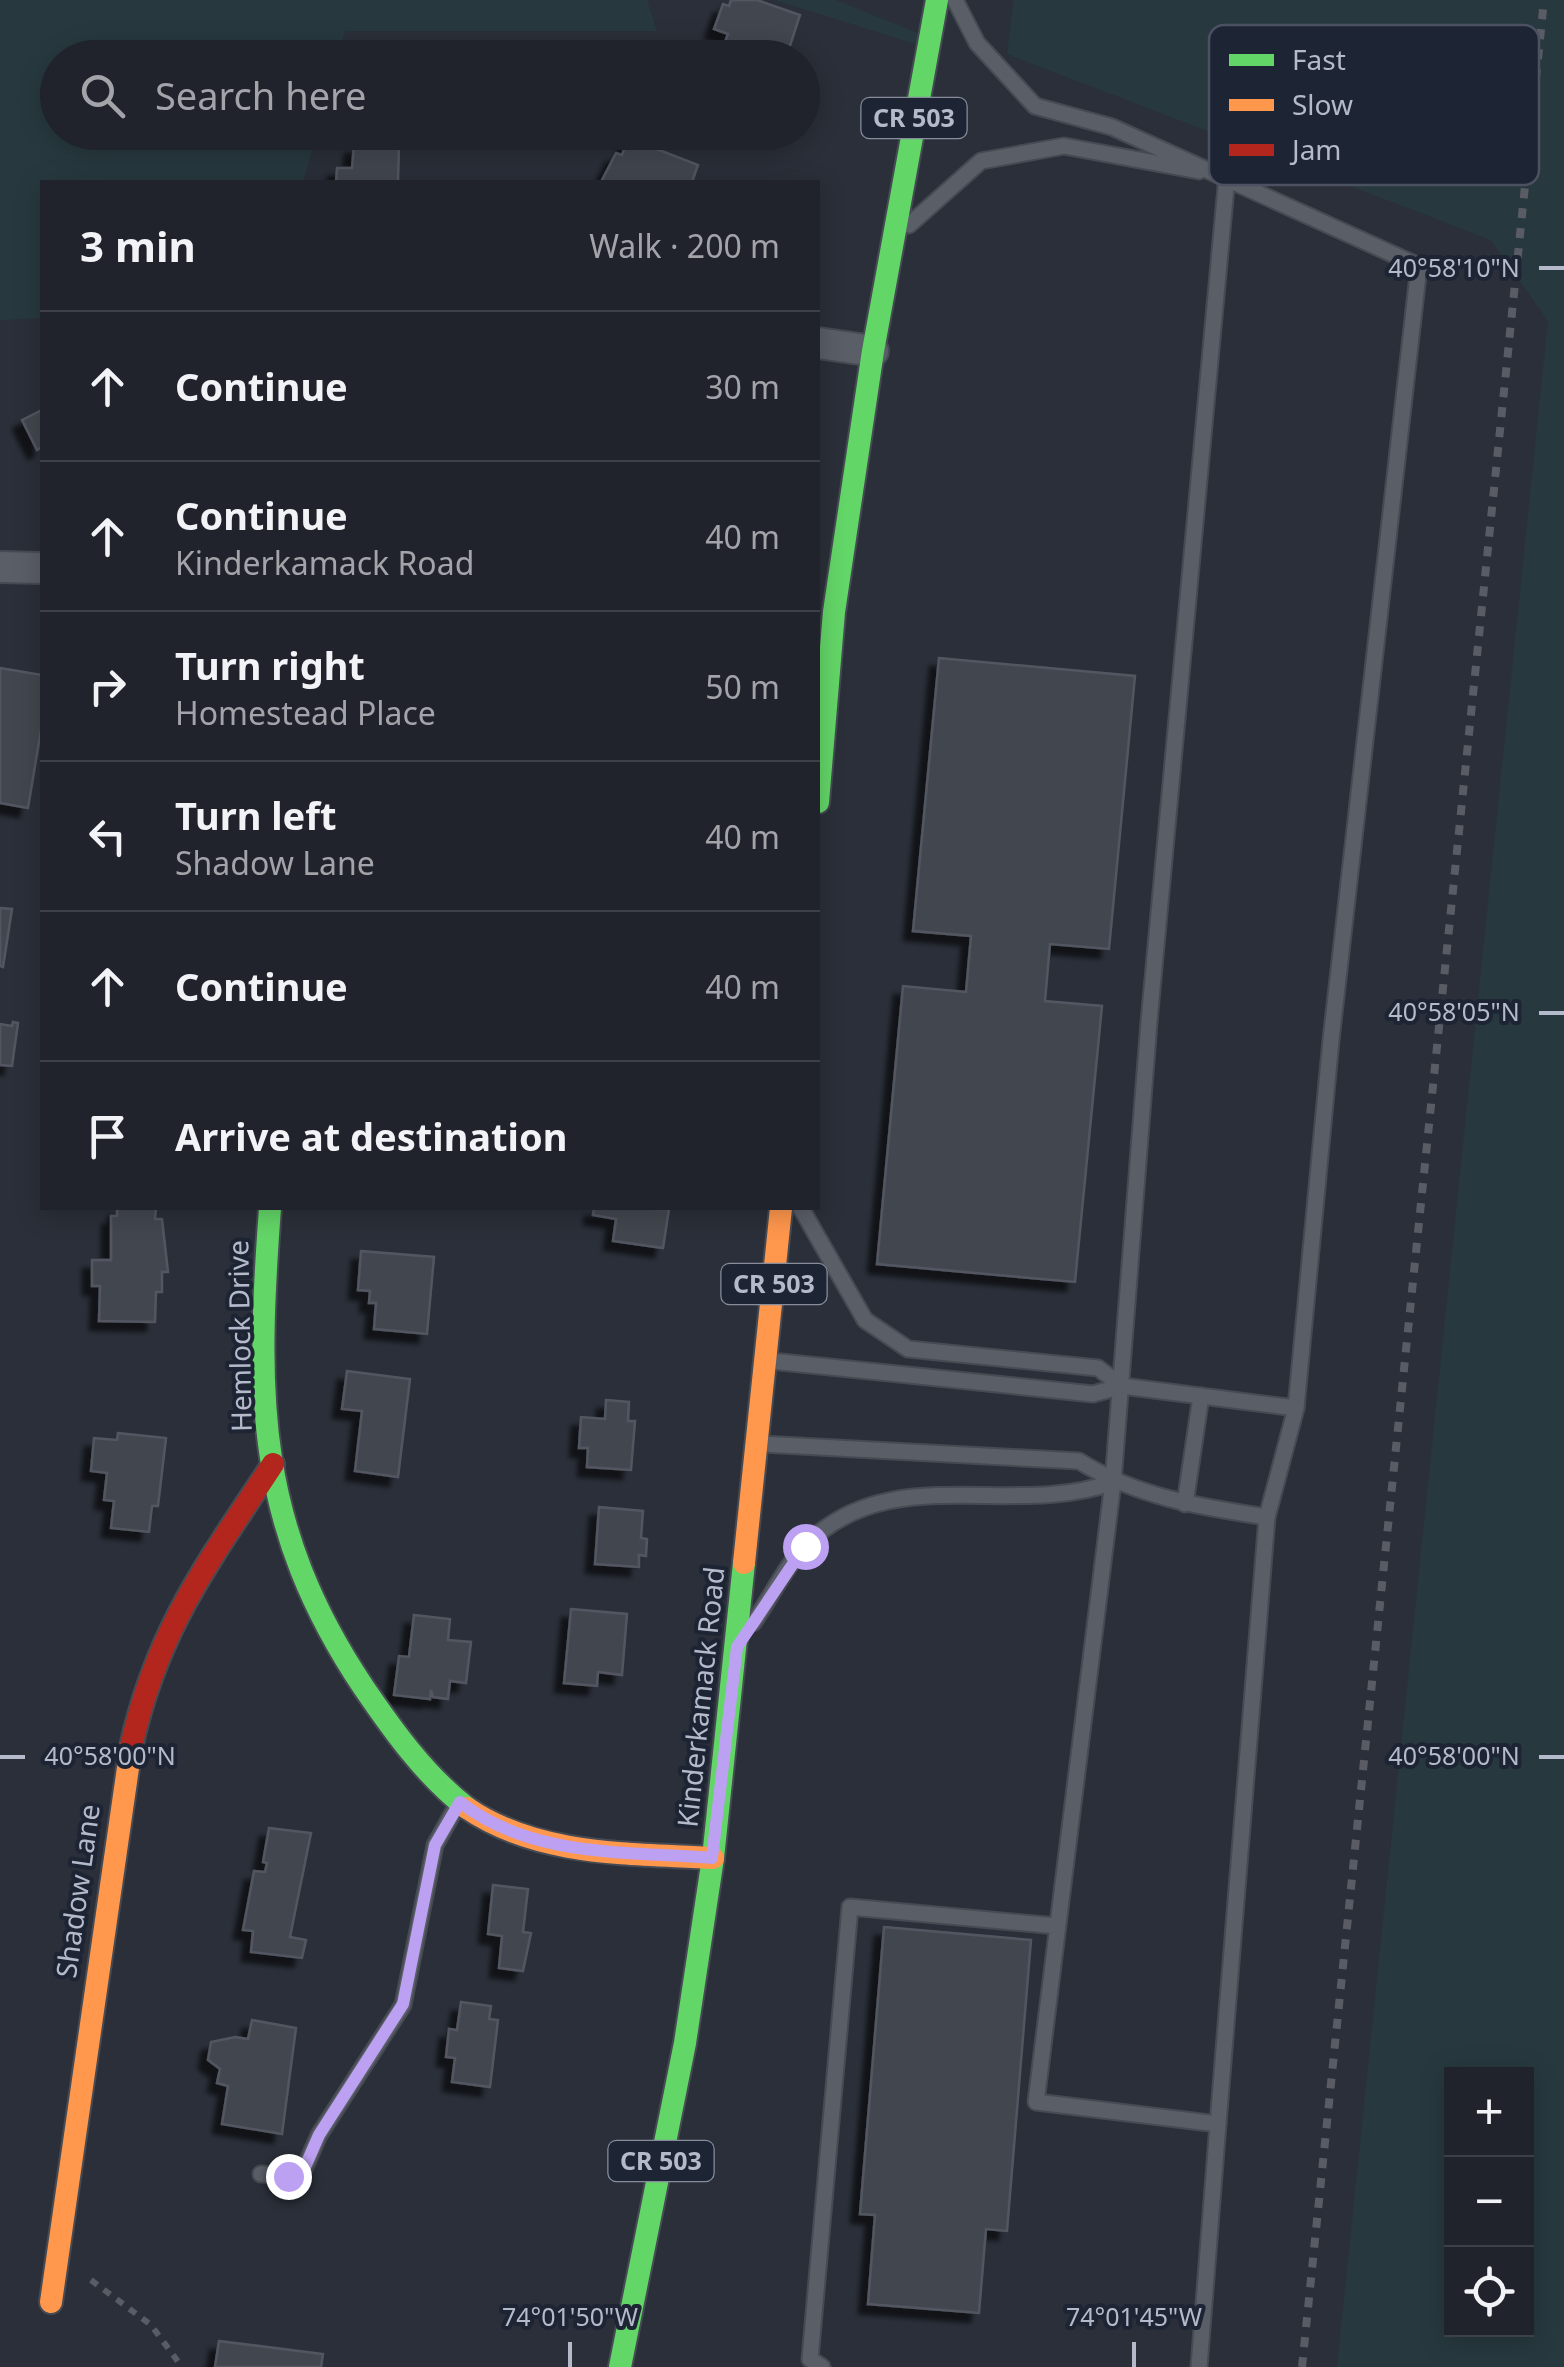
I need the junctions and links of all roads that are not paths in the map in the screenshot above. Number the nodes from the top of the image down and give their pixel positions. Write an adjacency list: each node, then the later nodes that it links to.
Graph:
1 (937, 0): 7 (main road, CR 503)
2 (955, 0): 3 (lane)
3 (1209, 168)
4 (1209, 173): 7 (lane)
5 (1226, 185): 17 (lane)
6 (1246, 185): 19 (lane)
7 (894, 238): 9 (main road, CR 503)
8 (820, 343): 9 (street)
9 (872, 351): 12 (main road, CR 503)
10 (0, 566): 11 (street)
11 (40, 568)
12 (820, 778)
13 (270, 1210): 21 (main road, Hemlock Drive)
14 (782, 1210): 16 (main road, Kinderkamack Road / CR 503)
15 (801, 1210): 17 (lane)
16 (766, 1360): 17 (lane); 20 (main road, Kinderkamack Road / CR 503)
17 (1122, 1386): 18 (lane); 22 (lane)
18 (1201, 1396): 19 (lane); 23 (lane)
19 (1296, 1408): 24 (lane)
20 (758, 1444): 22 (lane); 25 (main road, Kinderkamack Road / CR 503)
21 (273, 1464): 26 (main road, Hemlock Drive); 31 (main road, Shadow Lane)
22 (1113, 1482): 23 (lane); 25 (lane); 28 (lane)
23 (1185, 1504): 24 (lane)
24 (1266, 1517): 29 (lane)
25 (737, 1647): 27 (main road, Kinderkamack Road / CR 503)
26 (460, 1802): 27 (main road, Hemlock Drive); 30 (lane)
27 (712, 1858): 32 (main road, Kinderkamack Road / CR 503)
28 (1056, 1926): 29 (lane); 33 (lane)
29 (1218, 2124): 34 (lane)
30 (261, 2174)
31 (52, 2302)
32 (620, 2367)
33 (822, 2367)
34 (1198, 2367)

